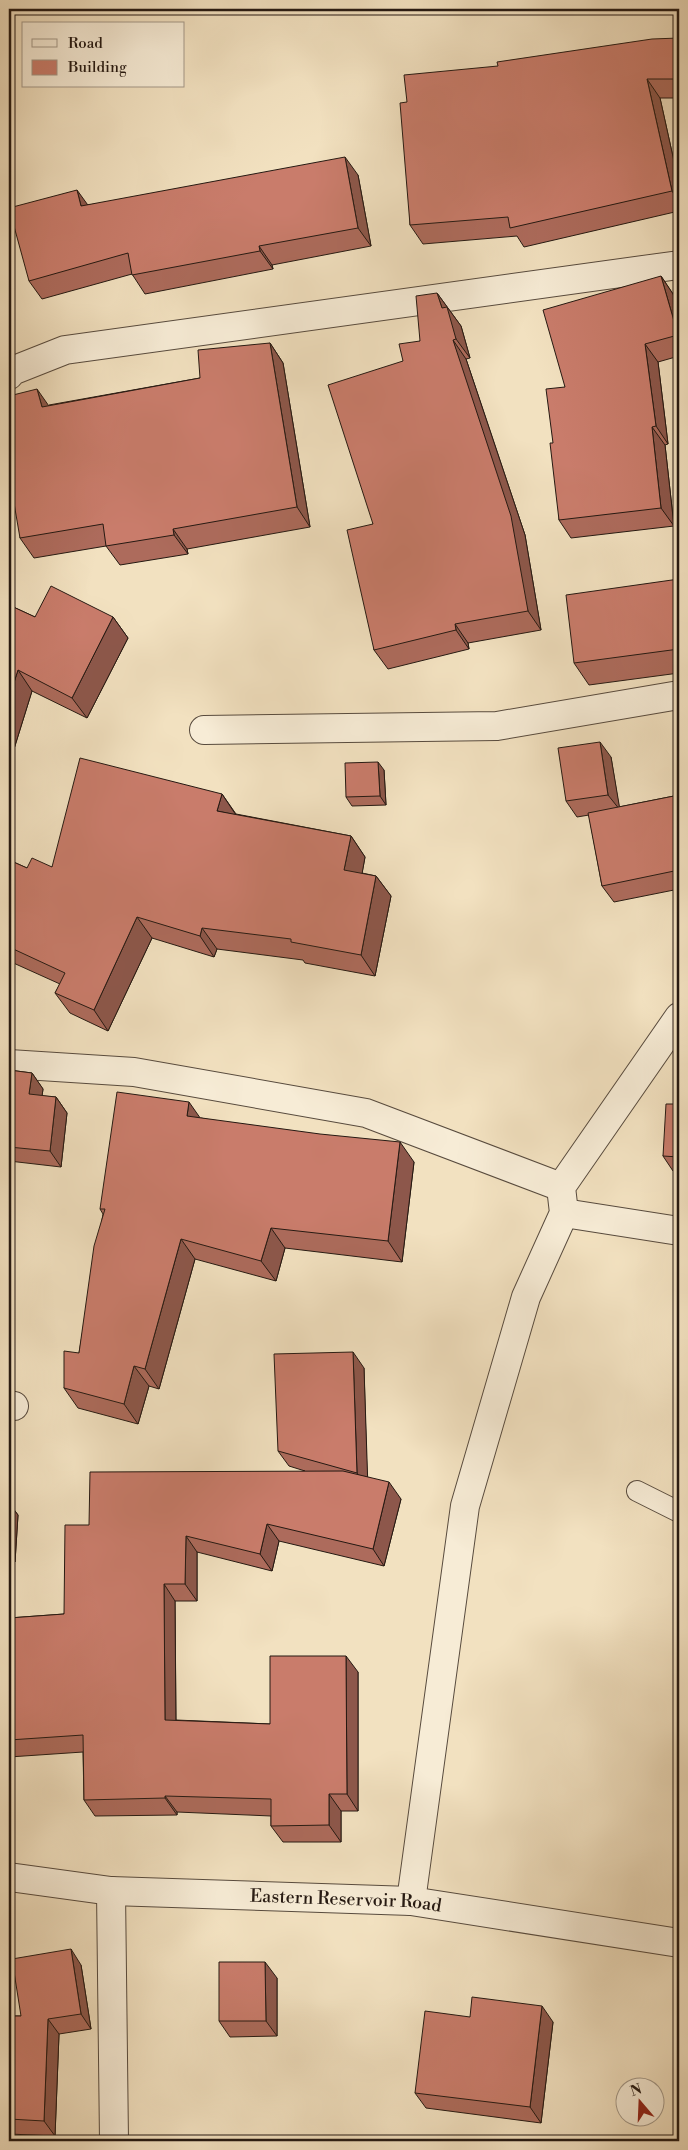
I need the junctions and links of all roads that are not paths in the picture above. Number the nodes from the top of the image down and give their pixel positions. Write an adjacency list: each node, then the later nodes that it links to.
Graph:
1 (679, 264): 2 (street)
2 (9, 375)
3 (679, 695): 4 (street)
4 (204, 730)
5 (679, 1016): 7 (street)
6 (9, 1064): 7 (street)
7 (563, 1200): 8 (street); 13 (street)
8 (679, 1231)
9 (637, 1491): 10 (lane)
10 (679, 1512)
11 (9, 1877): 12 (street, Eastern Reservoir Road)
12 (111, 1891): 13 (street, Eastern Reservoir Road); 15 (street)
13 (411, 1901): 14 (street, Eastern Reservoir Road)
14 (679, 1943)
15 (114, 2141)

